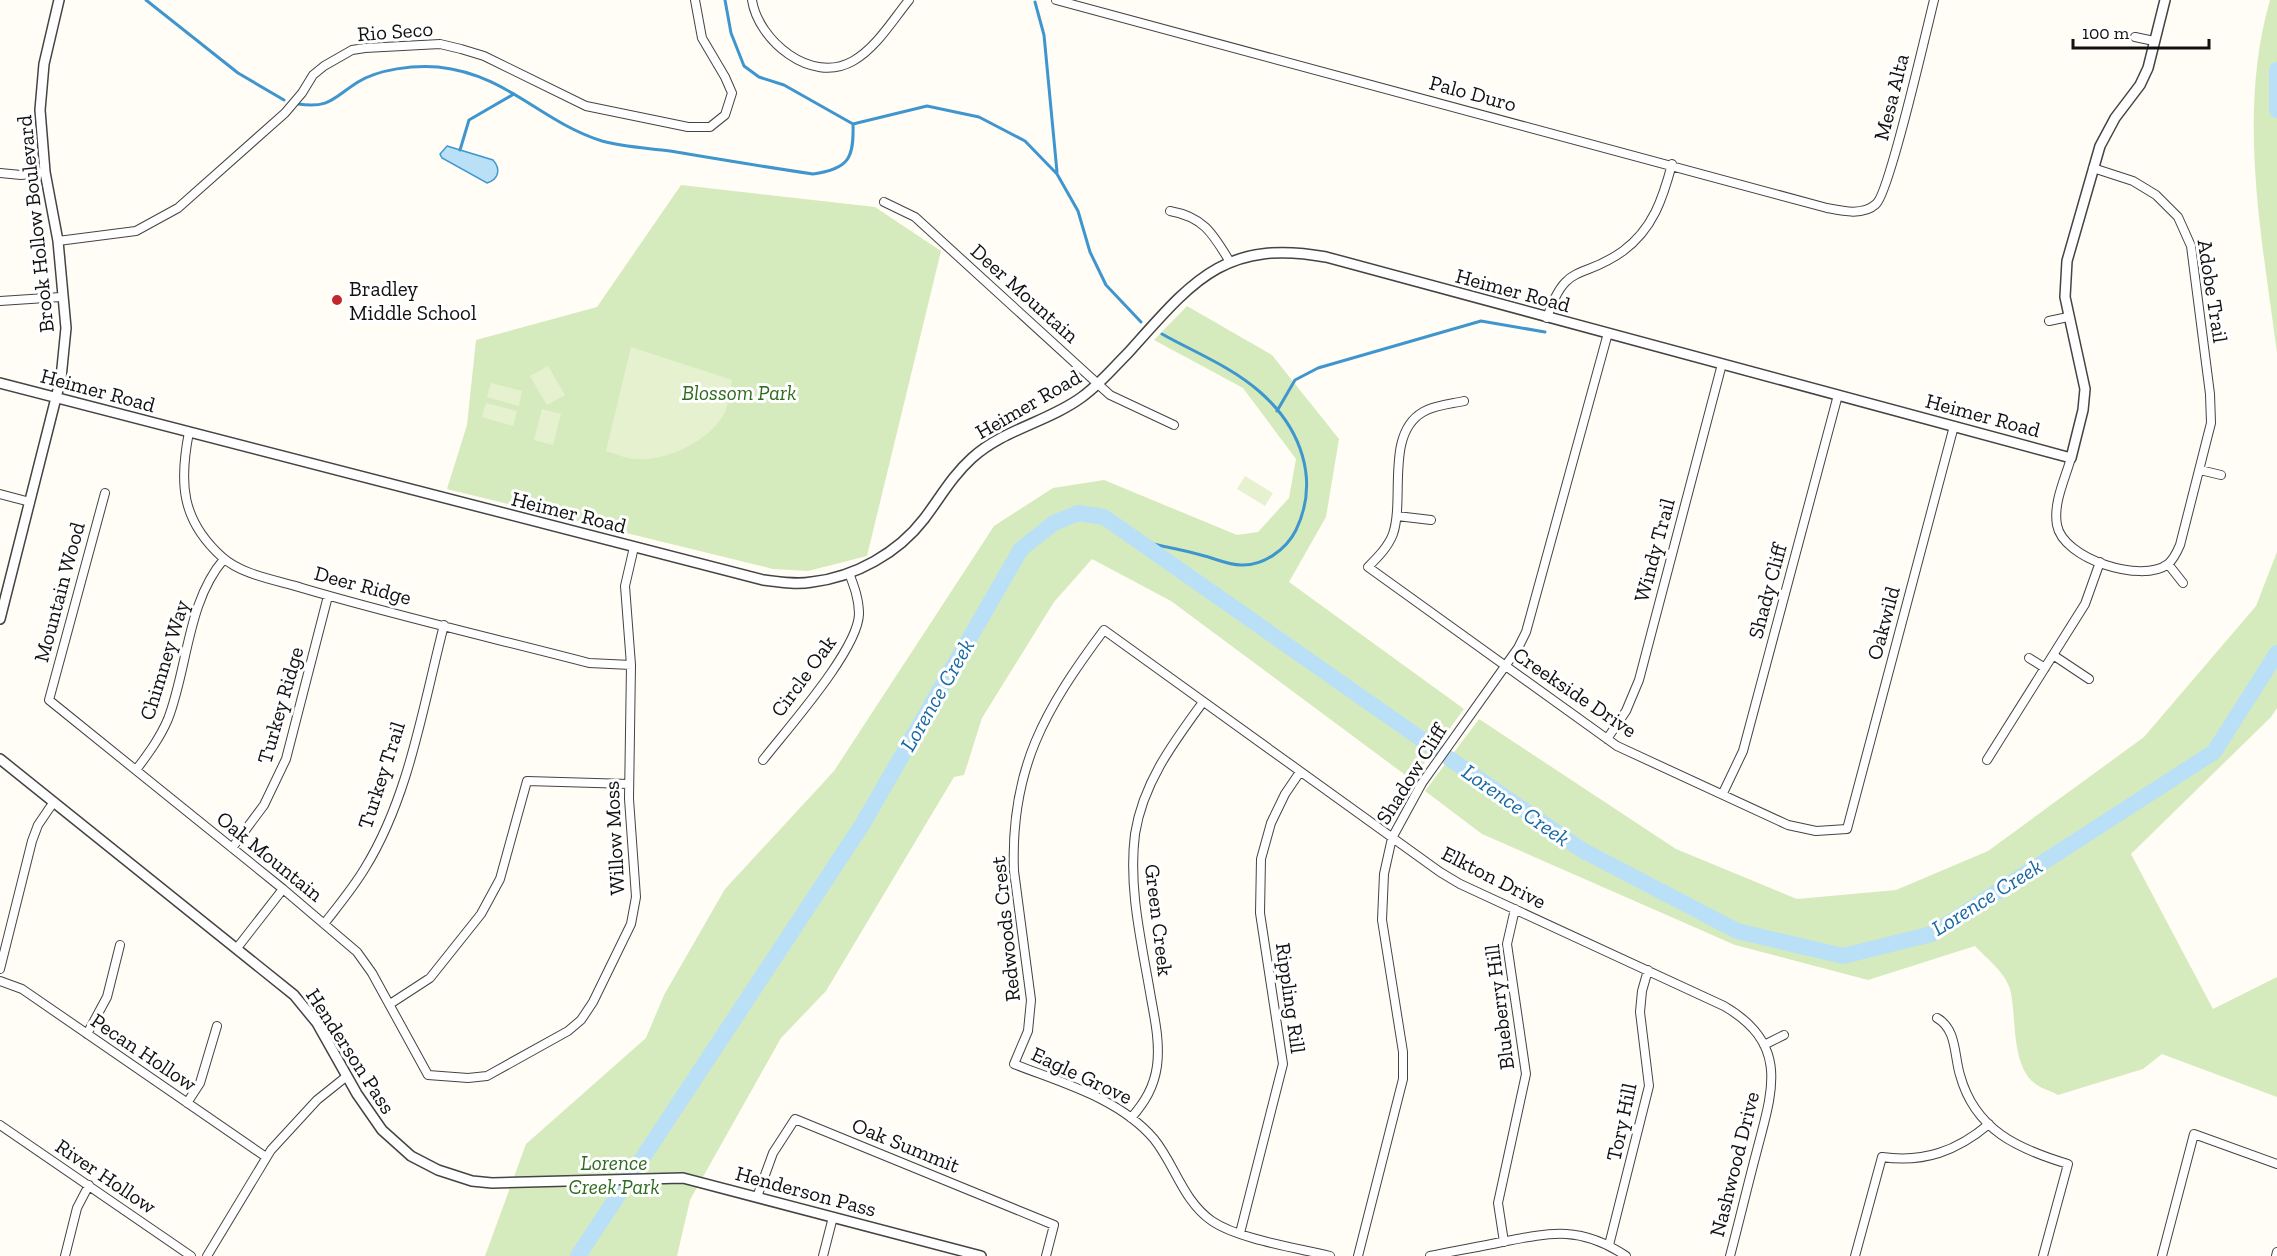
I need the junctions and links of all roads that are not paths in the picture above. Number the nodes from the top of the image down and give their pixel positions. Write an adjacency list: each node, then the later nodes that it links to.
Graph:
1 (59, 0): 12 (street, Brook Hollow Boulevard)
2 (695, 0): 17 (street, Rio Seco)
3 (752, 0): 4 (street)
4 (909, 0)
5 (1056, 0): 10 (street, Palo Duro)
6 (1934, 0): 15 (street, Mesa Alta)
7 (2165, 0): 9 (street)
8 (2135, 37): 9 (street)
9 (2154, 41): 11 (street)
10 (1672, 164): 15 (street, Palo Duro); 22 (street)
11 (2094, 168): 21 (street); 35 (street, Adobe Trail)
12 (45, 172): 13 (street); 17 (street, Brook Hollow Boulevard)
13 (0, 173)
14 (884, 202): 27 (street, Deer Mountain)
15 (1879, 202)
16 (1170, 211): 18 (street)
17 (58, 241): 19 (street, Brook Hollow Boulevard)
18 (1230, 262): 22 (street, Heimer Road); 27 (street, Heimer Road)
19 (61, 297): 20 (street); 29 (street, Brook Hollow Boulevard)
20 (0, 300)
21 (2068, 316): 23 (street); 34 (street)
22 (1547, 318): 24 (street, Heimer Road)
23 (2049, 321)
24 (1608, 333): 25 (street, Heimer Road); 55 (street, Shadow Cliff)
25 (1722, 364): 28 (street, Heimer Road); 60 (street, Windy Trail)
26 (0, 383): 29 (street, Heimer Road)
27 (1099, 385): 31 (street, Deer Mountain); 46 (street, Heimer Road)
28 (1838, 395): 32 (street, Heimer Road); 67 (street, Shady Cliff)
29 (57, 397): 33 (street, Heimer Road); 39 (street, Brook Hollow Boulevard)
30 (1464, 401): 40 (street)
31 (1174, 425)
32 (1954, 426): 34 (street, Heimer Road); 69 (street, Oakwild)
33 (189, 432): 42 (street, Heimer Road); 43 (street, Deer Ridge)
34 (2071, 458): 44 (street)
35 (2200, 470): 36 (street); 45 (street, Adobe Trail)
36 (2221, 475)
37 (105, 493): 58 (street, Mountain Wood)
38 (0, 494): 39 (street)
39 (30, 502): 49 (street, Brook Hollow Boulevard)
40 (1397, 516): 41 (street); 55 (street, Creekside Drive)
41 (1431, 520)
42 (634, 547): 46 (street, Heimer Road); 54 (street, Willow Moss)
43 (224, 559): 48 (street, Deer Ridge); 64 (street, Chimney Way)
44 (2100, 562): 45 (street); 52 (street)
45 (2168, 564): 47 (street)
46 (849, 573): 62 (street, Circle Oak)
47 (2183, 583)
48 (328, 596): 50 (street, Deer Ridge); 71 (street, Turkey Ridge)
49 (0, 619)
50 (444, 625): 54 (street, Deer Ridge); 74 (street, Turkey Trail)
51 (1104, 630): 59 (street, Elkton Drive); 86 (street, Redwoods Crest)
52 (2053, 655): 56 (street); 57 (street)
53 (2029, 658): 56 (street)
54 (631, 665): 66 (street, Willow Moss)
55 (1505, 666): 60 (street, Creekside Drive); 70 (street, Shadow Cliff)
56 (2045, 668): 63 (street)
57 (2089, 679)
58 (49, 700): 64 (street, Oak Mountain)
59 (1203, 702): 65 (street, Elkton Drive); 90 (street, Green Creek)
60 (1607, 739): 67 (street, Creekside Drive)
61 (0, 759): 68 (street, Henderson Pass)
62 (763, 760)
63 (1987, 760)
64 (136, 770): 71 (street, Oak Mountain)
65 (1300, 772): 70 (street, Elkton Drive); 98 (street, Rippling Rill)
66 (629, 784): 80 (street); 87 (street, Willow Moss)
67 (1723, 794): 69 (street, Creekside Drive)
68 (53, 803): 76 (street, Henderson Pass); 77 (street)
69 (1847, 829)
70 (1392, 838): 73 (street, Elkton Drive); 108 (street, Shadow Cliff)
71 (232, 848): 72 (street, Oak Mountain)
72 (283, 889): 74 (street, Oak Mountain); 76 (street)
73 (1515, 909): 78 (street, Elkton Drive); 99 (street, Blueberry Hill)
74 (324, 924): 80 (street, Oak Mountain)
75 (120, 945): 83 (street)
76 (237, 948): 88 (street, Henderson Pass)
77 (0, 969)
78 (1648, 970): 85 (street, Elkton Drive); 100 (street, Tory Hill)
79 (0, 981): 83 (street, Pecan Hollow)
80 (390, 1004): 87 (street, Oak Mountain)
81 (1937, 1018): 91 (street)
82 (217, 1026): 89 (street)
83 (87, 1034): 89 (street, Pecan Hollow)
84 (1784, 1035): 85 (street)
85 (1764, 1045): 111 (street, Nashwood Drive)
86 (1014, 1064): 90 (street, Eagle Grove)
87 (428, 1075)
88 (347, 1076): 93 (street); 96 (street, Henderson Pass)
89 (187, 1103): 93 (street, Pecan Hollow)
90 (1131, 1118): 98 (street, Eagle Grove)
91 (1989, 1124): 112 (street); 113 (street)
92 (0, 1125): 95 (street, River Hollow)
93 (266, 1157): 103 (street)
94 (2277, 1164): 114 (street)
95 (89, 1185): 101 (street); 102 (street, River Hollow)
96 (757, 1197): 97 (street, Henderson Pass); 106 (street, Oak Summit)
97 (833, 1217): 104 (street); 105 (street, Henderson Pass)
98 (1240, 1233): 107 (street, Eagle Grove)
99 (1504, 1242): 100 (street); 109 (street)
100 (1609, 1245): 110 (street)
101 (65, 1256)
102 (191, 1256)
103 (207, 1256)
104 (823, 1256)
105 (981, 1256)
106 (1046, 1256)
107 (1330, 1256)
108 (1358, 1256)
109 (1430, 1256)
110 (1626, 1256)
111 (1730, 1256)
112 (1855, 1256)
113 (2043, 1256)
114 (2162, 1256)

